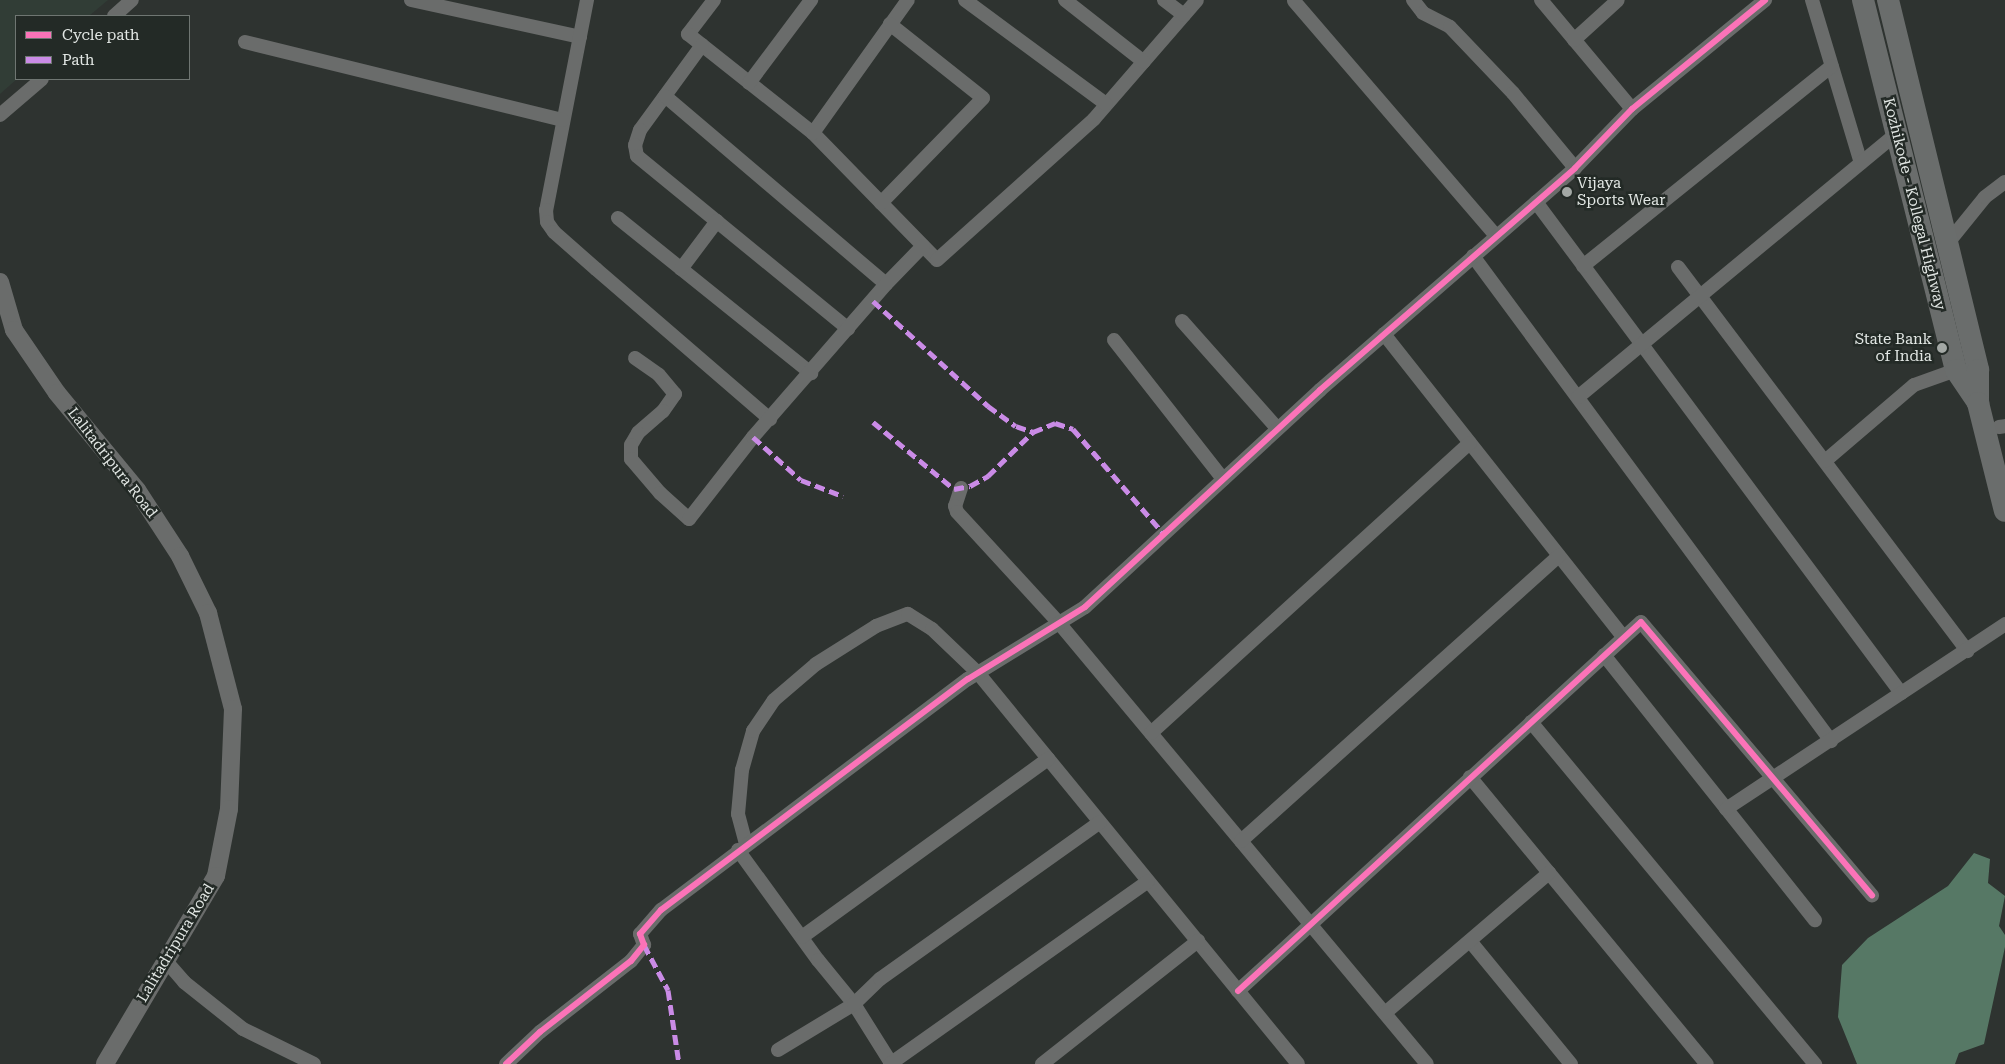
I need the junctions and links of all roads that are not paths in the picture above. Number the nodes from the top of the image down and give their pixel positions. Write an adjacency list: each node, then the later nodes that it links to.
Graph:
1 (132, 0): 19 (street)
2 (411, 0): 22 (street)
3 (587, 0): 22 (street)
4 (714, 0): 25 (street)
5 (811, 0): 29 (street)
6 (908, 0): 21 (street)
7 (965, 0): 31 (street)
8 (1065, 0): 26 (street)
9 (1164, 0): 20 (street)
10 (1197, 0): 20 (street)
11 (1413, 0): 38 (street)
12 (1541, 0): 23 (street)
13 (1618, 0): 23 (street)
14 (1812, 0): 27 (street)
15 (1863, 0): 36 (main road, Kozhikode - Kollegal Highway)
16 (1888, 0): 45 (main road, Kozhikode - Kollegal Highway)
17 (1294, 1): 44 (street)
18 (1756, 3): 32 (street)
19 (115, 15)
20 (1184, 15): 26 (street)
21 (890, 24): 35 (street); 41 (street)
22 (580, 37): 34 (street)
23 (1574, 40): 32 (street)
24 (245, 42): 34 (street)
25 (702, 45): 29 (street); 30 (street)
26 (1144, 62): 31 (street)
27 (1832, 66): 37 (street); 48 (street)
28 (41, 80): 33 (street)
29 (749, 83): 35 (street)
30 (665, 96): 43 (street); 52 (street)
31 (1106, 104): 46 (street)
32 (1632, 109): 38 (street)
33 (0, 115)
34 (563, 120): 64 (street)
35 (813, 133): 41 (street)
36 (1896, 135): 37 (street); 60 (main road, Kozhikode - Kollegal Highway)
37 (1861, 163): 53 (street)
38 (1575, 168): 40 (street)
39 (2005, 182): 45 (street)
40 (1536, 202): 44 (street); 48 (street)
41 (881, 203): 46 (street)
42 (618, 218): 50 (street)
43 (717, 221): 50 (street); 55 (street)
44 (1496, 236): 47 (street)
45 (1948, 244): 63 (main road, Kozhikode - Kollegal Highway)
46 (923, 246): 52 (street)
47 (1473, 256): 56 (street); 62 (street)
48 (1583, 266): 58 (street)
49 (1678, 267): 53 (street)
50 (680, 269): 61 (street)
51 (0, 282): 97 (street, Lalitadripura Road)
52 (886, 284): 55 (street)
53 (1701, 296): 58 (street); 67 (street)
54 (1182, 321): 65 (street)
55 (848, 329): 61 (street)
56 (1384, 334): 65 (street); 66 (street)
57 (1114, 340): 68 (street)
58 (1642, 345): 62 (street); 78 (street)
59 (635, 358): 64 (street)
60 (1956, 370): 63 (main road, Kozhikode - Kollegal Highway); 67 (street)
61 (811, 373): 64 (street)
62 (1578, 398): 81 (street)
63 (1978, 403): 70 (main road, Kozhikode - Kollegal Highway)
64 (770, 418)
65 (1278, 429): 68 (street)
66 (1470, 443): 71 (street); 80 (street)
67 (1825, 462): 75 (street)
68 (1223, 480): 72 (street)
69 (962, 488): 72 (street)
70 (2005, 512)
71 (1558, 556): 74 (street); 87 (street)
72 (1059, 623): 77 (street); 80 (street)
73 (2005, 624): 75 (street)
74 (1623, 638): 76 (street); 84 (street)
75 (1967, 651): 78 (street)
76 (1604, 655): 79 (street); 85 (street)
77 (978, 673): 82 (street); 88 (street); 88 (street)
78 (1901, 693): 81 (street)
79 (1530, 722): 83 (street); 111 (street)
80 (1151, 733): 87 (street)
81 (1831, 741): 84 (street)
82 (1048, 759): 86 (street); 94 (street)
83 (1470, 777): 89 (street); 93 (street)
84 (1775, 778): 85 (street); 91 (street)
85 (1726, 809): 92 (street)
86 (1100, 822): 90 (street); 99 (street)
87 (1241, 841): 93 (street)
88 (742, 847): 94 (street); 105 (street)
89 (1549, 873): 96 (street); 110 (street)
90 (1148, 881): 95 (street); 106 (street)
91 (1872, 895)
92 (1815, 920)
93 (1310, 922): 98 (street); 100 (street)
94 (802, 937): 99 (street)
95 (1198, 941): 98 (street); 107 (street)
96 (1470, 941): 100 (street); 109 (street)
97 (166, 961): 103 (street, Lalitadripura Road); 104 (street)
98 (1238, 991): 102 (street)
99 (854, 1004): 101 (street); 106 (street)
100 (1386, 1013): 108 (street)
101 (778, 1050)
102 (1292, 1062)
103 (105, 1064)
104 (314, 1064)
105 (506, 1064)
106 (891, 1064)
107 (1042, 1064)
108 (1427, 1064)
109 (1571, 1064)
110 (1707, 1064)
111 (1815, 1064)

